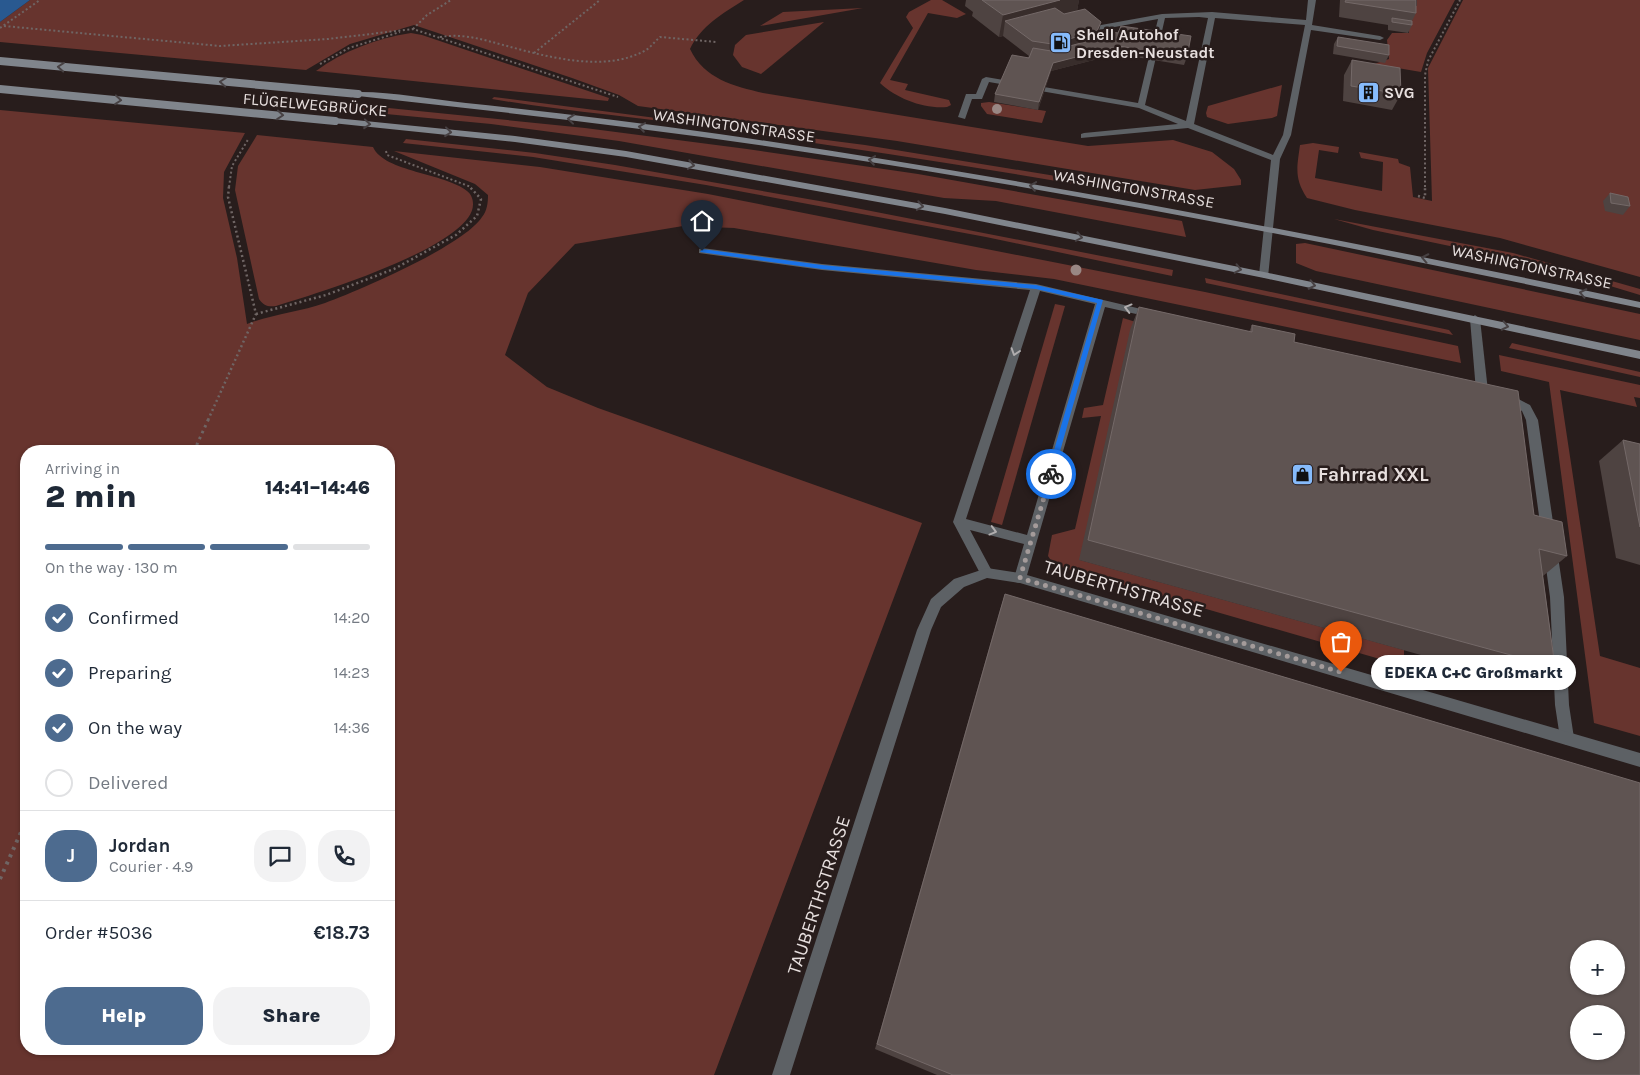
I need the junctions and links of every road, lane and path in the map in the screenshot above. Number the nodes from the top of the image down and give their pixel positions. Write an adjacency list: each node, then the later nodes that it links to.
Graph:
1 (40, 0): 9 (path)
2 (450, 0): 11 (path)
3 (600, 0): 16 (path)
4 (1312, 0): 8 (street)
5 (1460, 0): 29 (path)
6 (1212, 14): 7 (street); 8 (street); 24 (street)
7 (1162, 16): 12 (street); 21 (street)
8 (1309, 24): 14 (street); 28 (street)
9 (4, 26): 10 (path); 11 (path)
10 (0, 28)
11 (413, 29): 13 (path); 18 (path)
12 (1093, 29)
13 (439, 38): 16 (path); 20 (path)
14 (1380, 38)
15 (716, 42): 16 (path)
16 (533, 53)
17 (0, 61): 23 (main road, FLÜGELWEGBRÜCKE, one-way to 17, bridge)
18 (317, 66)
19 (0, 89): 32 (main road, FLÜGELWEGBRÜCKE, one-way to 32, bridge)
20 (621, 98)
21 (1141, 106): 22 (street); 24 (street)
22 (962, 117)
23 (619, 124): 30 (main road, WASHINGTONSTRASSE, one-way to 23)
24 (1189, 126): 26 (street); 28 (street)
25 (251, 134): 36 (path)
26 (1084, 136)
27 (385, 145): 36 (path)
28 (1276, 159): 30 (street)
29 (1418, 196)
30 (1270, 228): 32 (street); 35 (main road, WASHINGTONSTRASSE, one-way to 30)
31 (702, 251): 33 (street)
32 (1264, 275): 38 (main road, one-way to 38)
33 (1036, 287): 34 (street); 41 (street, one-way to 41)
34 (1101, 302): 37 (street, one-way to 34); 42 (street)
35 (1640, 305)
36 (256, 314): 40 (path)
37 (1162, 317)
38 (1475, 320): 39 (main road, one-way to 39); 45 (street)
39 (1640, 356)
40 (197, 445)
41 (959, 522): 42 (street, one-way to 42); 43 (street)
42 (1031, 541): 44 (street)
43 (987, 573): 44 (street, TAUBERTHSTRASSE); 49 (street, TAUBERTHSTRASSE)
44 (1020, 578): 45 (street, TAUBERTHSTRASSE)
45 (1567, 738): 46 (street, TAUBERTHSTRASSE)
46 (1640, 760)
47 (20, 834): 48 (path)
48 (0, 879)
49 (781, 1075)

